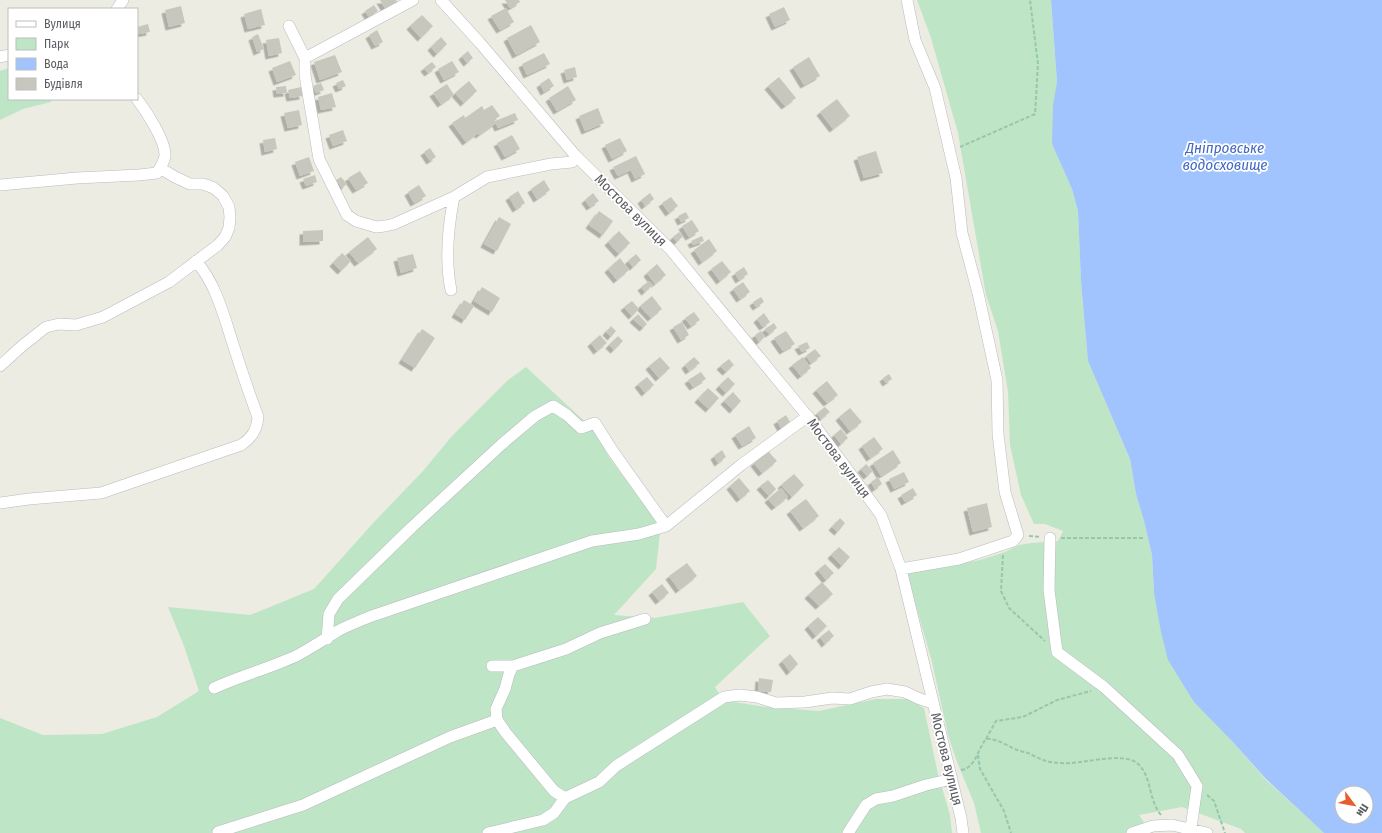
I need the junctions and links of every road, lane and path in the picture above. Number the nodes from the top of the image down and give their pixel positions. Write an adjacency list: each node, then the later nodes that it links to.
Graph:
1 (413, 0): 6 (street)
2 (441, 0): 9 (street, Мостова вулиця)
3 (907, 0): 8 (street)
4 (1030, 0): 8 (path)
5 (289, 26): 6 (street)
6 (305, 58): 12 (street)
7 (138, 100): 10 (street)
8 (950, 151): 19 (street)
9 (577, 157): 12 (street); 16 (street, Мостова вулиця)
10 (160, 168): 11 (street); 13 (street)
11 (0, 185)
12 (454, 197): 14 (street)
13 (196, 261): 15 (street); 17 (street)
14 (451, 290)
15 (0, 366)
16 (808, 416): 18 (street); 23 (street, Мостова вулиця)
17 (0, 504)
18 (666, 526): 25 (street); 25 (street)
19 (1018, 536): 20 (path); 22 (street)
20 (1050, 538): 21 (path); 26 (street)
21 (1144, 538)
22 (1004, 544): 23 (street); 26 (path)
23 (900, 569): 31 (street, Мостова вулиця)
24 (645, 619): 28 (street)
25 (327, 639): 30 (street)
26 (1057, 652): 29 (street)
27 (492, 666): 28 (street)
28 (513, 666): 32 (street)
29 (1104, 687): 33 (path); 36 (street)
30 (214, 688)
31 (933, 703): 35 (street, Мостова вулиця); 37 (street)
32 (497, 720): 37 (street); 40 (street)
33 (986, 739): 34 (path); 38 (path)
34 (978, 754): 35 (path); 44 (path)
35 (951, 775): 42 (street); 43 (street, Мостова вулиця)
36 (1197, 786): 39 (street); 47 (path)
37 (565, 798): 41 (street)
38 (1172, 825): 39 (street); 45 (street)
39 (1191, 828): 46 (street)
40 (218, 832)
41 (488, 833)
42 (848, 833)
43 (963, 833)
44 (1011, 833)
45 (1132, 833)
46 (1207, 833)
47 (1225, 833)

